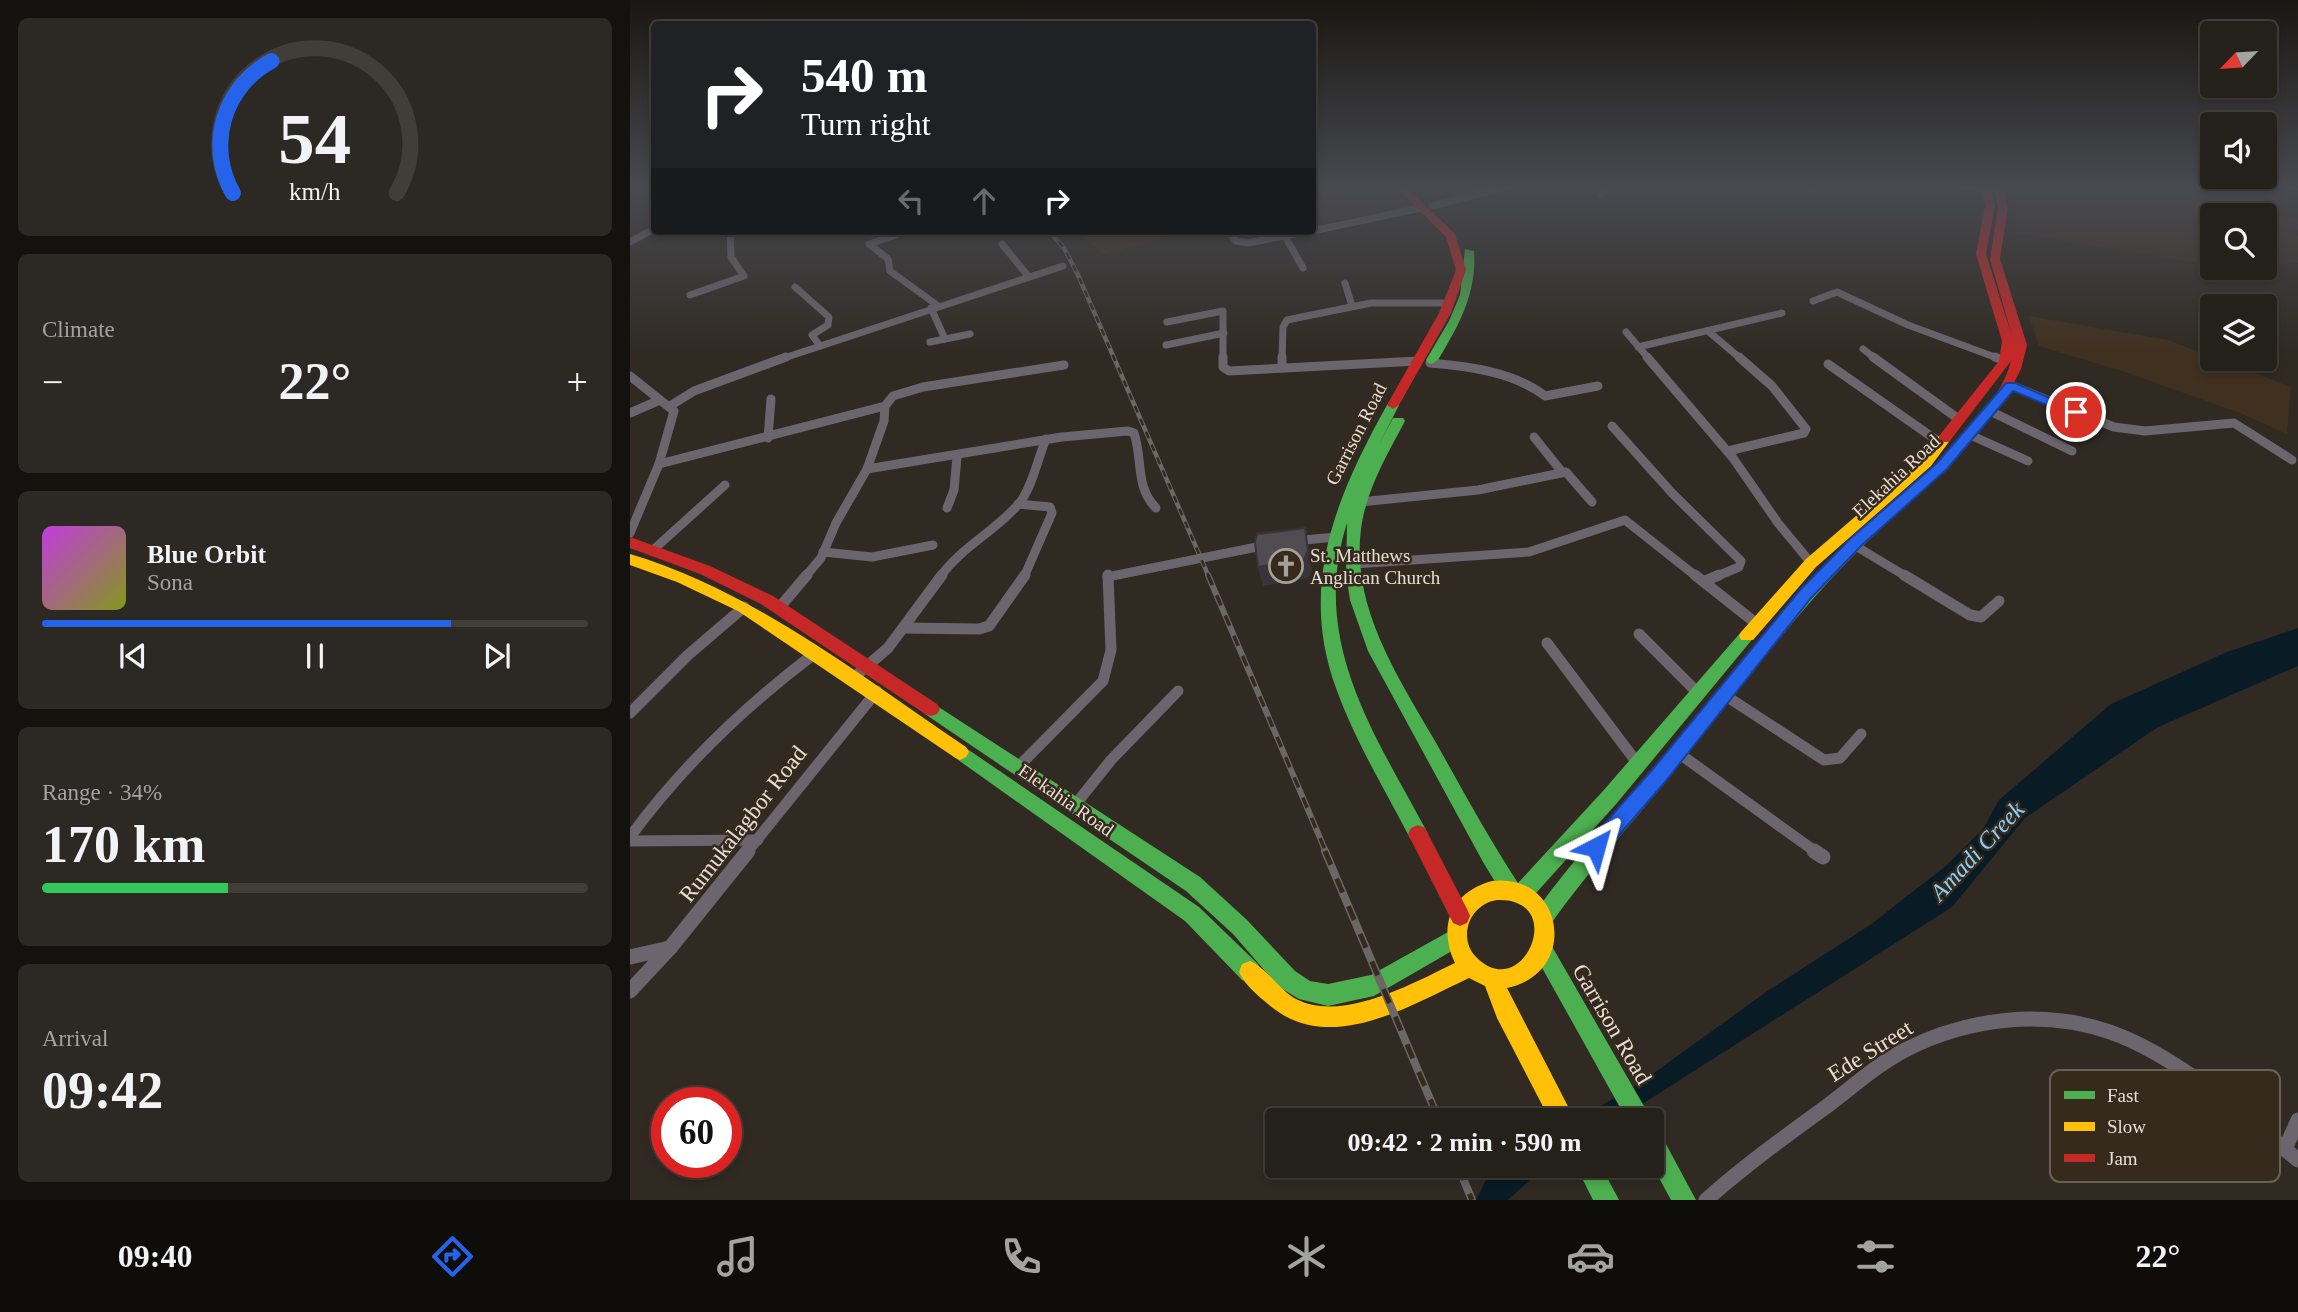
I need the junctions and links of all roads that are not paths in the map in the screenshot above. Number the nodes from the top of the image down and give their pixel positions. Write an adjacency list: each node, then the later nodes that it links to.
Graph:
1 (730, 242): 14 (street)
2 (875, 242): 18 (street)
3 (1288, 242): 10 (street)
4 (1452, 242): 16 (main road, Garrison Road)
5 (1464, 242): 32 (main road, Garrison Road)
6 (1981, 242): 31 (main road)
7 (1996, 242): 37 (main road, Elekahia Road)
8 (1002, 244): 11 (street)
9 (1063, 266): 11 (street)
10 (1303, 268)
11 (1028, 276): 18 (street)
12 (1345, 283): 17 (street)
13 (795, 287): 28 (street)
14 (690, 295)
15 (1813, 301): 31 (street)
16 (1450, 303): 17 (street); 32 (main road, Garrison Road)
17 (1352, 306): 35 (street)
18 (934, 307): 25 (street); 28 (street)
19 (1782, 313): 21 (street)
20 (1167, 322): 23 (street)
21 (1708, 331): 29 (street); 51 (street)
22 (1626, 332): 29 (street)
23 (1224, 333): 27 (street); 35 (street)
24 (970, 334): 25 (street)
25 (945, 339): 26 (street)
26 (930, 342)
27 (1166, 345)
28 (820, 346): 41 (street)
29 (1638, 347): 51 (street)
30 (1863, 349): 46 (street)
31 (2004, 361): 46 (main road, Elekahia Road)
32 (1424, 362): 35 (street); 38 (street); 60 (main road, Garrison Road); 66 (main road, Garrison Road)
33 (1828, 364): 50 (street)
34 (1064, 365): 42 (street)
35 (1282, 368)
36 (630, 376): 40 (street)
37 (2010, 385): 43 (main road, Elekahia Road); 54 (street)
38 (1598, 386)
39 (771, 399): 47 (street)
40 (660, 400): 41 (street); 44 (street)
41 (670, 406): 56 (street)
42 (886, 406): 47 (street); 57 (street)
43 (1988, 410): 46 (main road, Elekahia Road); 52 (street)
44 (630, 413)
45 (1612, 426): 75 (street)
46 (1964, 427): 50 (main road, Elekahia Road); 55 (street); 69 (main road, Elekahia Road)
47 (768, 438): 56 (street)
48 (1534, 438): 58 (street)
49 (1046, 439): 53 (street); 62 (street); 64 (street)
50 (1941, 444): 73 (main road, Elekahia Road)
51 (1727, 451): 73 (street)
52 (2072, 451)
53 (957, 457): 57 (street); 63 (street)
54 (2292, 460)
55 (2028, 461)
56 (659, 464): 65 (street)
57 (867, 469): 71 (street)
58 (1562, 472): 60 (street); 61 (street)
59 (725, 485): 70 (street)
60 (1360, 502): 74 (main road, Garrison Road)
61 (1592, 502)
62 (1018, 504): 80 (street); 80 (street)
63 (947, 508)
64 (1156, 508)
65 (630, 533)
66 (1336, 537): 95 (street); 101 (main road, Garrison Road)
67 (630, 542): 70 (main road, Elekahia Road)
68 (933, 545): 71 (street)
69 (1854, 545): 76 (street); 90 (main road, Elekahia Road)
70 (653, 550): 78 (main road, Elekahia Road)
71 (823, 552): 78 (street)
72 (630, 559): 77 (main road, Elekahia Road)
73 (1811, 563): 79 (main road, Elekahia Road)
74 (1354, 564): 75 (street); 100 (main road, Garrison Road)
75 (1705, 581): 79 (street)
76 (1999, 601)
77 (744, 607): 83 (main road, Elekahia Road); 91 (street)
78 (779, 608): 84 (main road, Elekahia Road)
79 (1757, 624): 88 (main road, Elekahia Road)
80 (905, 628): 84 (street)
81 (1639, 634): 88 (street)
82 (1547, 643): 94 (street)
83 (814, 654): 85 (main road, Elekahia Road); 97 (street)
84 (867, 666): 85 (street); 86 (main road, Elekahia Road)
85 (852, 680): 89 (main road, Elekahia Road)
86 (887, 681): 89 (street, Rumukalagbor Road); 95 (main road, Elekahia Road)
87 (1178, 691): 96 (street)
88 (1698, 693): 94 (main road, Elekahia Road)
89 (873, 694): 98 (street, Rumukalagbor Road); 107 (main road, Elekahia Road)
90 (1723, 694): 92 (street); 93 (main road, Elekahia Road)
91 (630, 713)
92 (1861, 734)
93 (1677, 752): 99 (street); 102 (main road, Elekahia Road)
94 (1638, 764): 100 (main road, Elekahia Road)
95 (1017, 768): 96 (main road, Elekahia Road)
96 (1075, 805): 103 (main road, Elekahia Road)
97 (630, 839): 98 (street)
98 (758, 841): 104 (street, Rumukalagbor Road)
99 (1823, 857)
100 (1516, 893): 101 (main road); 102 (main road)
101 (1460, 916): 103 (main road)
102 (1543, 918): 105 (main road)
103 (1457, 937): 107 (main road)
104 (670, 948): 106 (street); 109 (street, Rumukalagbor Road)
105 (1543, 950): 108 (main road); 112 (main road, Garrison Road)
106 (630, 957)
107 (1472, 966): 108 (main road)
108 (1492, 976): 111 (main road)
109 (630, 991)
110 (2179, 1070): 121 (street, Ede Street)
111 (1557, 1108)
112 (1634, 1108)
113 (2298, 1120): 115 (street)
114 (2280, 1145): 115 (street, Ede Street)
115 (2285, 1149): 116 (street, Ede Street)
116 (2298, 1160)
117 (1664, 1163): 120 (main road)
118 (1595, 1178): 119 (main road)
119 (1607, 1200)
120 (1684, 1200)
121 (1706, 1200)

